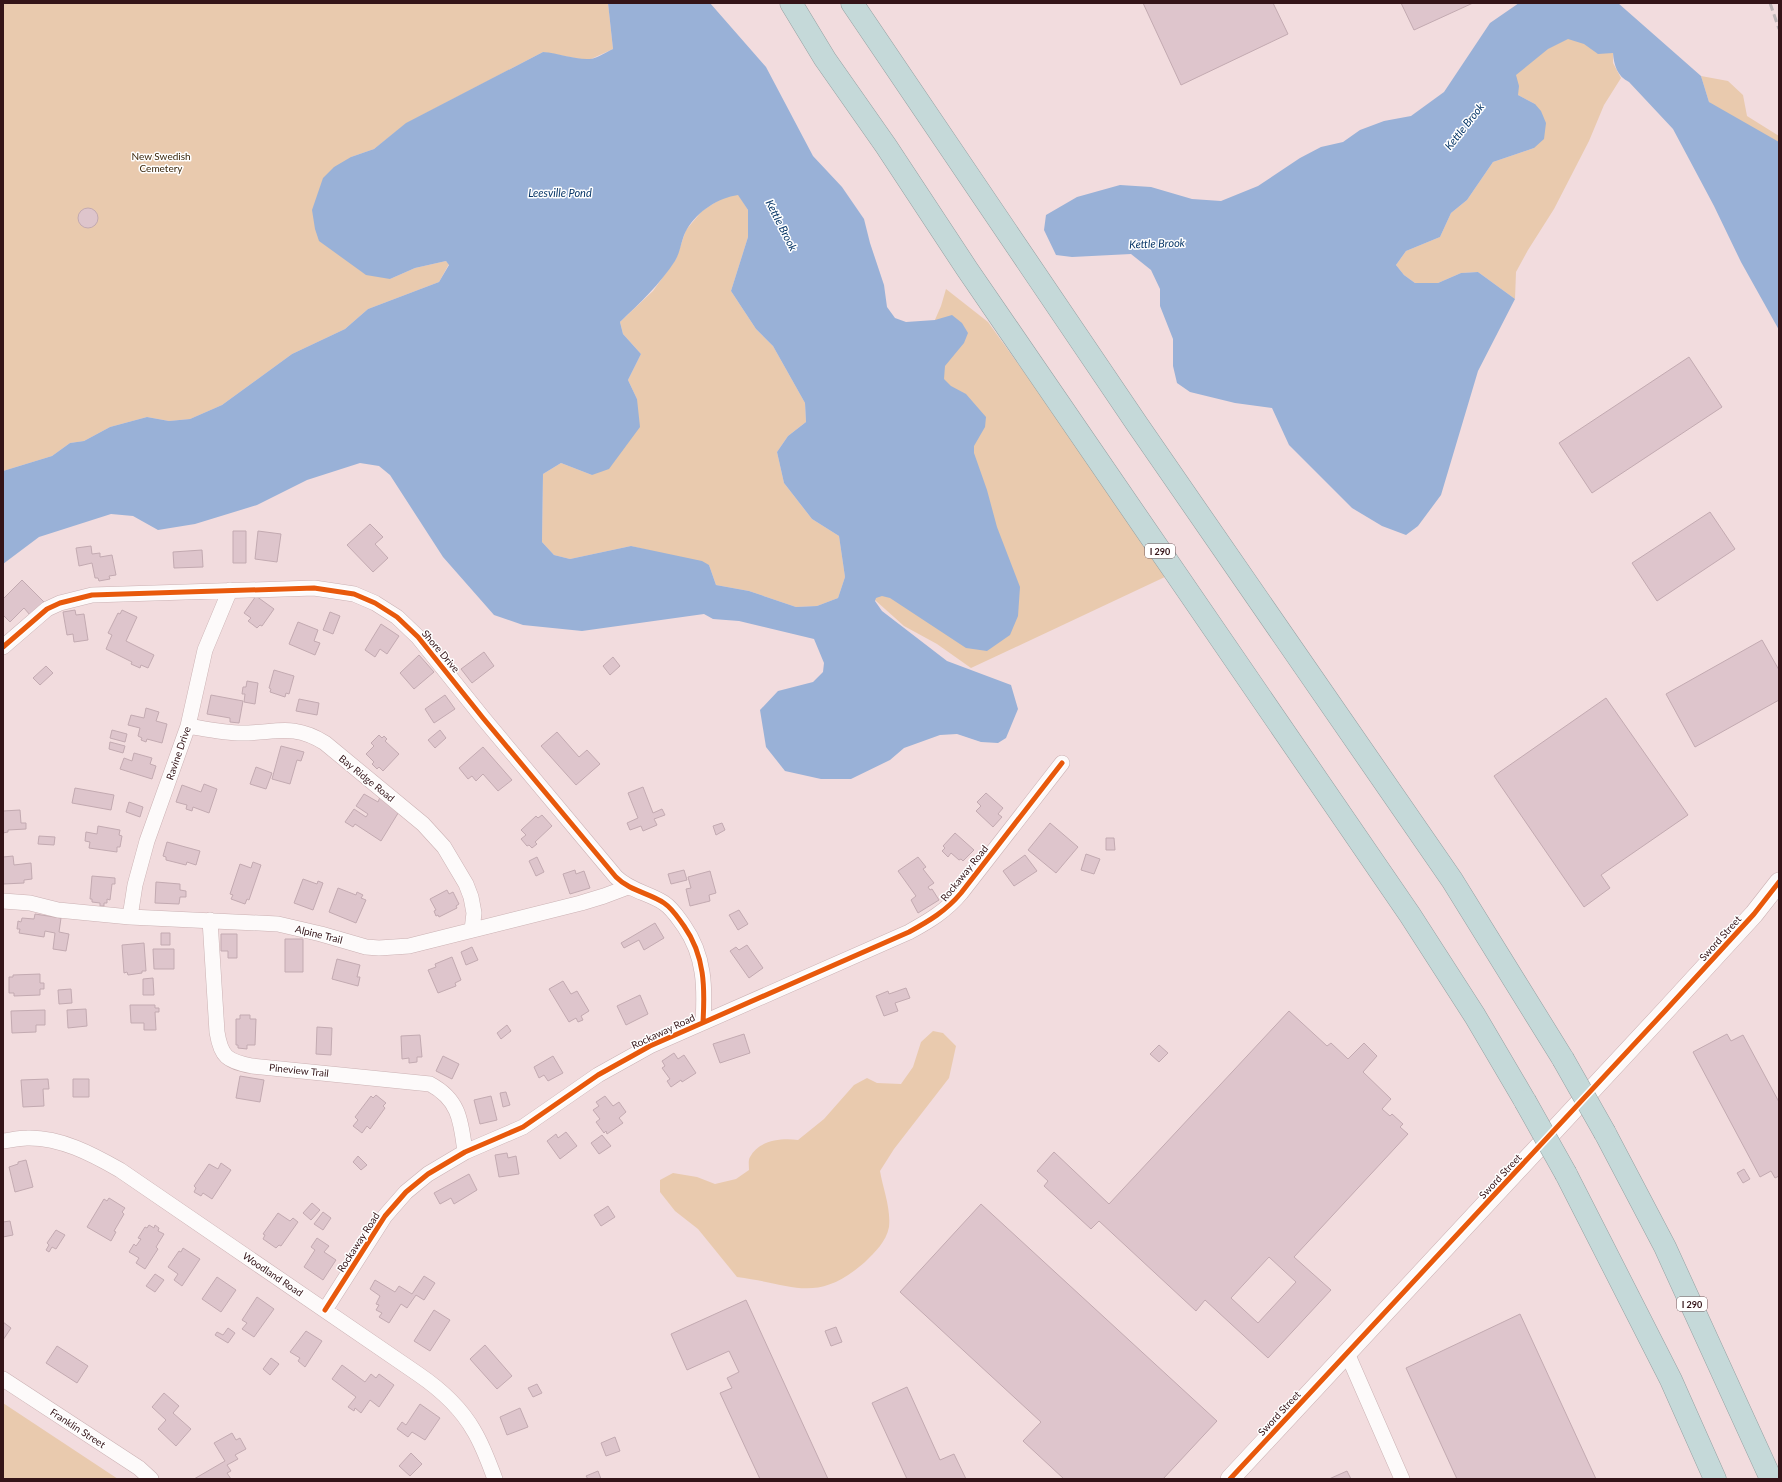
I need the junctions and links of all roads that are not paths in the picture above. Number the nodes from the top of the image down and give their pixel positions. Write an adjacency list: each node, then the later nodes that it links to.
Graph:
1 (791, 3): 23 (highway, I 290, bridge)
2 (852, 3): 24 (highway, I 290, bridge)
3 (230, 590): 4 (street, Shore Drive); 5 (street, Ravine Drive); 8 (street, Shore Drive)
4 (3, 647)
5 (188, 726): 10 (street, Ravine Drive); 12 (street, Bay Ridge Road)
6 (1062, 763): 13 (street, Rockaway Road)
7 (1779, 882): 17 (street, Sword Street)
8 (628, 887): 12 (street, Alpine Trail); 13 (street, Shore Drive)
9 (3, 900): 10 (street, Alpine Trail)
10 (130, 917): 11 (street, Alpine Trail)
11 (210, 920): 12 (street, Alpine Trail); 15 (street, Pineview Trail)
12 (472, 930)
13 (703, 1022): 15 (street, Rockaway Road)
14 (3, 1141): 16 (street, Woodland Road)
15 (465, 1152): 16 (street, Rockaway Road)
16 (325, 1310): 20 (street, Woodland Road)
17 (1347, 1354): 21 (street, Sword Street); 22 (street)
18 (3, 1379): 19 (street, Franklin Street)
19 (151, 1479)
20 (495, 1479)
21 (1230, 1479)
22 (1402, 1479)
23 (1715, 1479)
24 (1770, 1479)

